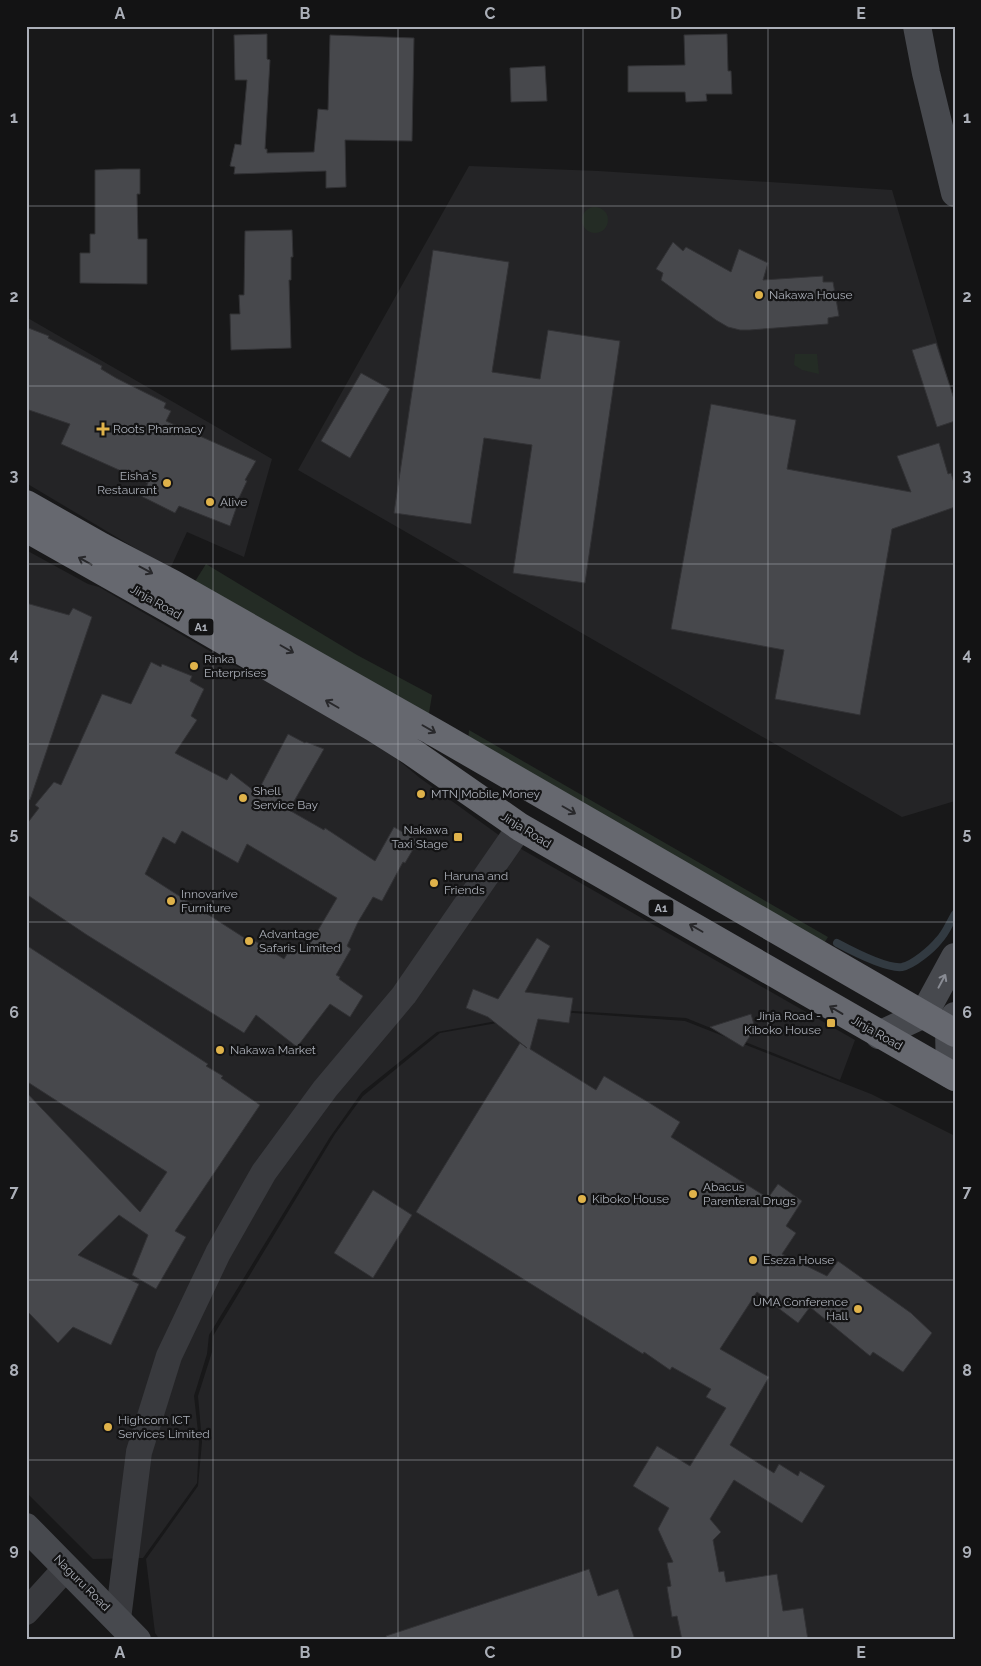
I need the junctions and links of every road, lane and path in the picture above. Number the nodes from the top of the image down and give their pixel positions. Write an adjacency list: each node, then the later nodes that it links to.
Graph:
1 (917, 26): 2 (main road)
2 (955, 193)
3 (26, 504): 7 (highway, Jinja Road / A1, one-way to 7)
4 (26, 528): 5 (highway, Jinja Road / A1, one-way to 4)
5 (520, 827): 9 (highway, Jinja Road / A1, one-way to 5); 14 (street)
6 (955, 957): 7 (main road, one-way to 6)
7 (927, 1009): 8 (highway, Jinja Road / A1); 9 (main road)
8 (953, 1026): 10 (main road)
9 (879, 1035): 10 (highway, Jinja Road / A1)
10 (952, 1076)
11 (26, 1527): 12 (main road, Naguru Road)
12 (66, 1568): 13 (street); 14 (main road, Naguru Road)
13 (26, 1612)
14 (118, 1619): 15 (main road, Naguru Road)
15 (137, 1640)

